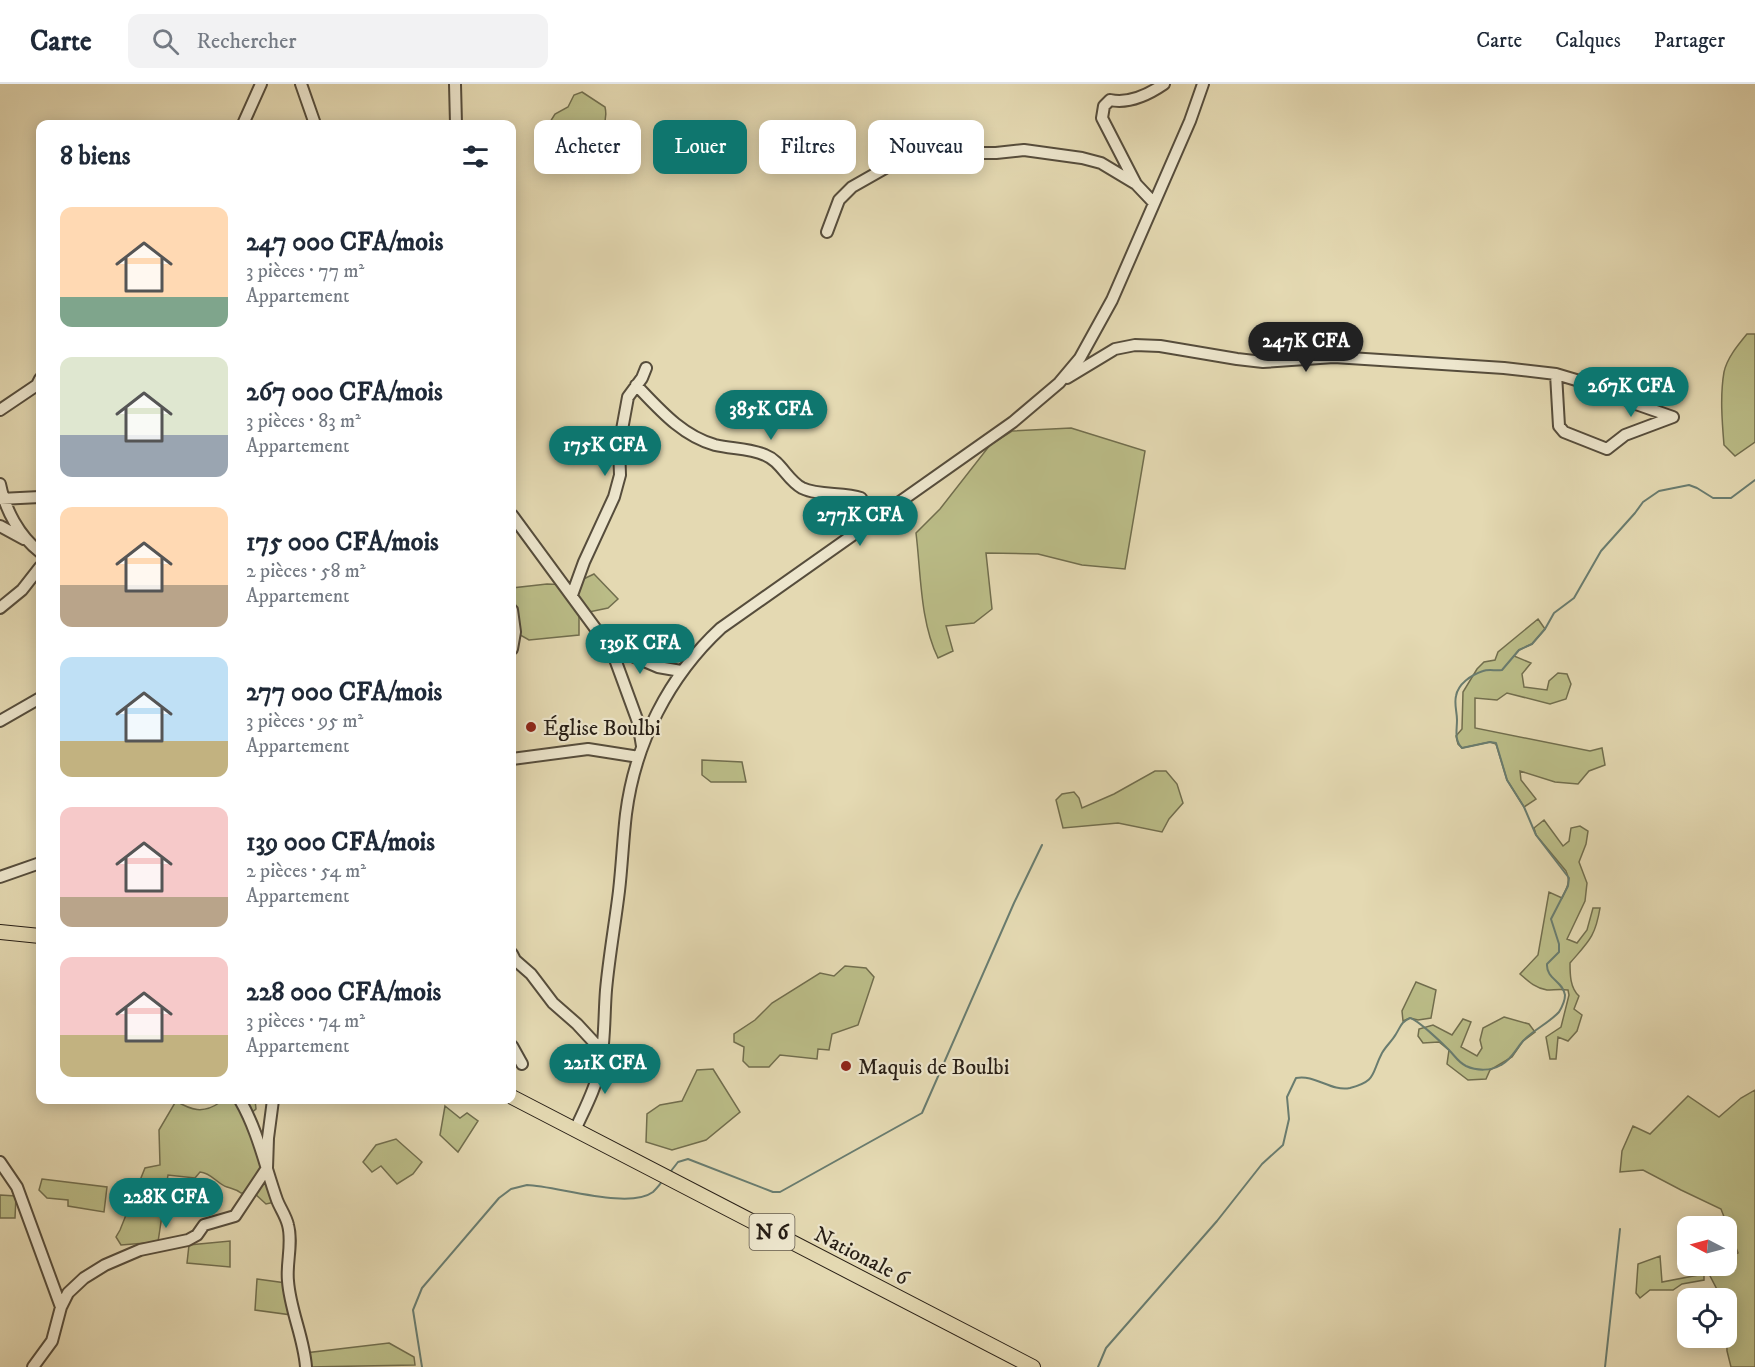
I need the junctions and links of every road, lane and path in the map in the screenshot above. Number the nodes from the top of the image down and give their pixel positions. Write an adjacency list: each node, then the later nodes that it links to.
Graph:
1 (261, 84): 6 (street)
2 (301, 84): 7 (street)
3 (454, 84): 8 (street)
4 (1164, 84): 9 (street)
5 (1203, 84): 10 (street)
6 (245, 120)
7 (314, 120)
8 (456, 120)
9 (1136, 184): 10 (street); 11 (street)
10 (1154, 203): 14 (street)
11 (827, 232)
12 (646, 368): 15 (street)
13 (1556, 374): 13 (street); 14 (street)
14 (1059, 383): 22 (street)
15 (636, 385): 22 (street); 27 (street)
16 (36, 386): 17 (street)
17 (0, 410)
18 (0, 483): 20 (street)
19 (36, 497): 20 (street)
20 (1, 499): 24 (street)
21 (516, 520): 27 (street)
22 (872, 521): 30 (street)
23 (0, 526): 24 (street)
24 (27, 540): 25 (street)
25 (36, 548)
26 (36, 572): 28 (street)
27 (572, 595): 29 (street)
28 (0, 608)
29 (609, 645): 30 (street); 33 (street)
30 (681, 671): 33 (street)
31 (36, 700): 32 (street)
32 (2, 718)
33 (640, 753): 34 (street); 40 (street)
34 (516, 758)
35 (36, 864): 36 (street)
36 (0, 877)
37 (0, 932): 38 (main road)
38 (36, 936)
39 (516, 961): 40 (street)
40 (602, 1051): 46 (street)
41 (516, 1053): 42 (street)
42 (522, 1064)
43 (516, 1099): 46 (main road, Nationale 6 / N 6)
44 (242, 1104): 48 (street)
45 (272, 1104): 48 (street)
46 (575, 1130): 52 (main road, Nationale 6 / N 6)
47 (0, 1162): 49 (street)
48 (267, 1168): 49 (street); 51 (street)
49 (61, 1307): 50 (street)
50 (33, 1367)
51 (306, 1367)
52 (1033, 1367)

